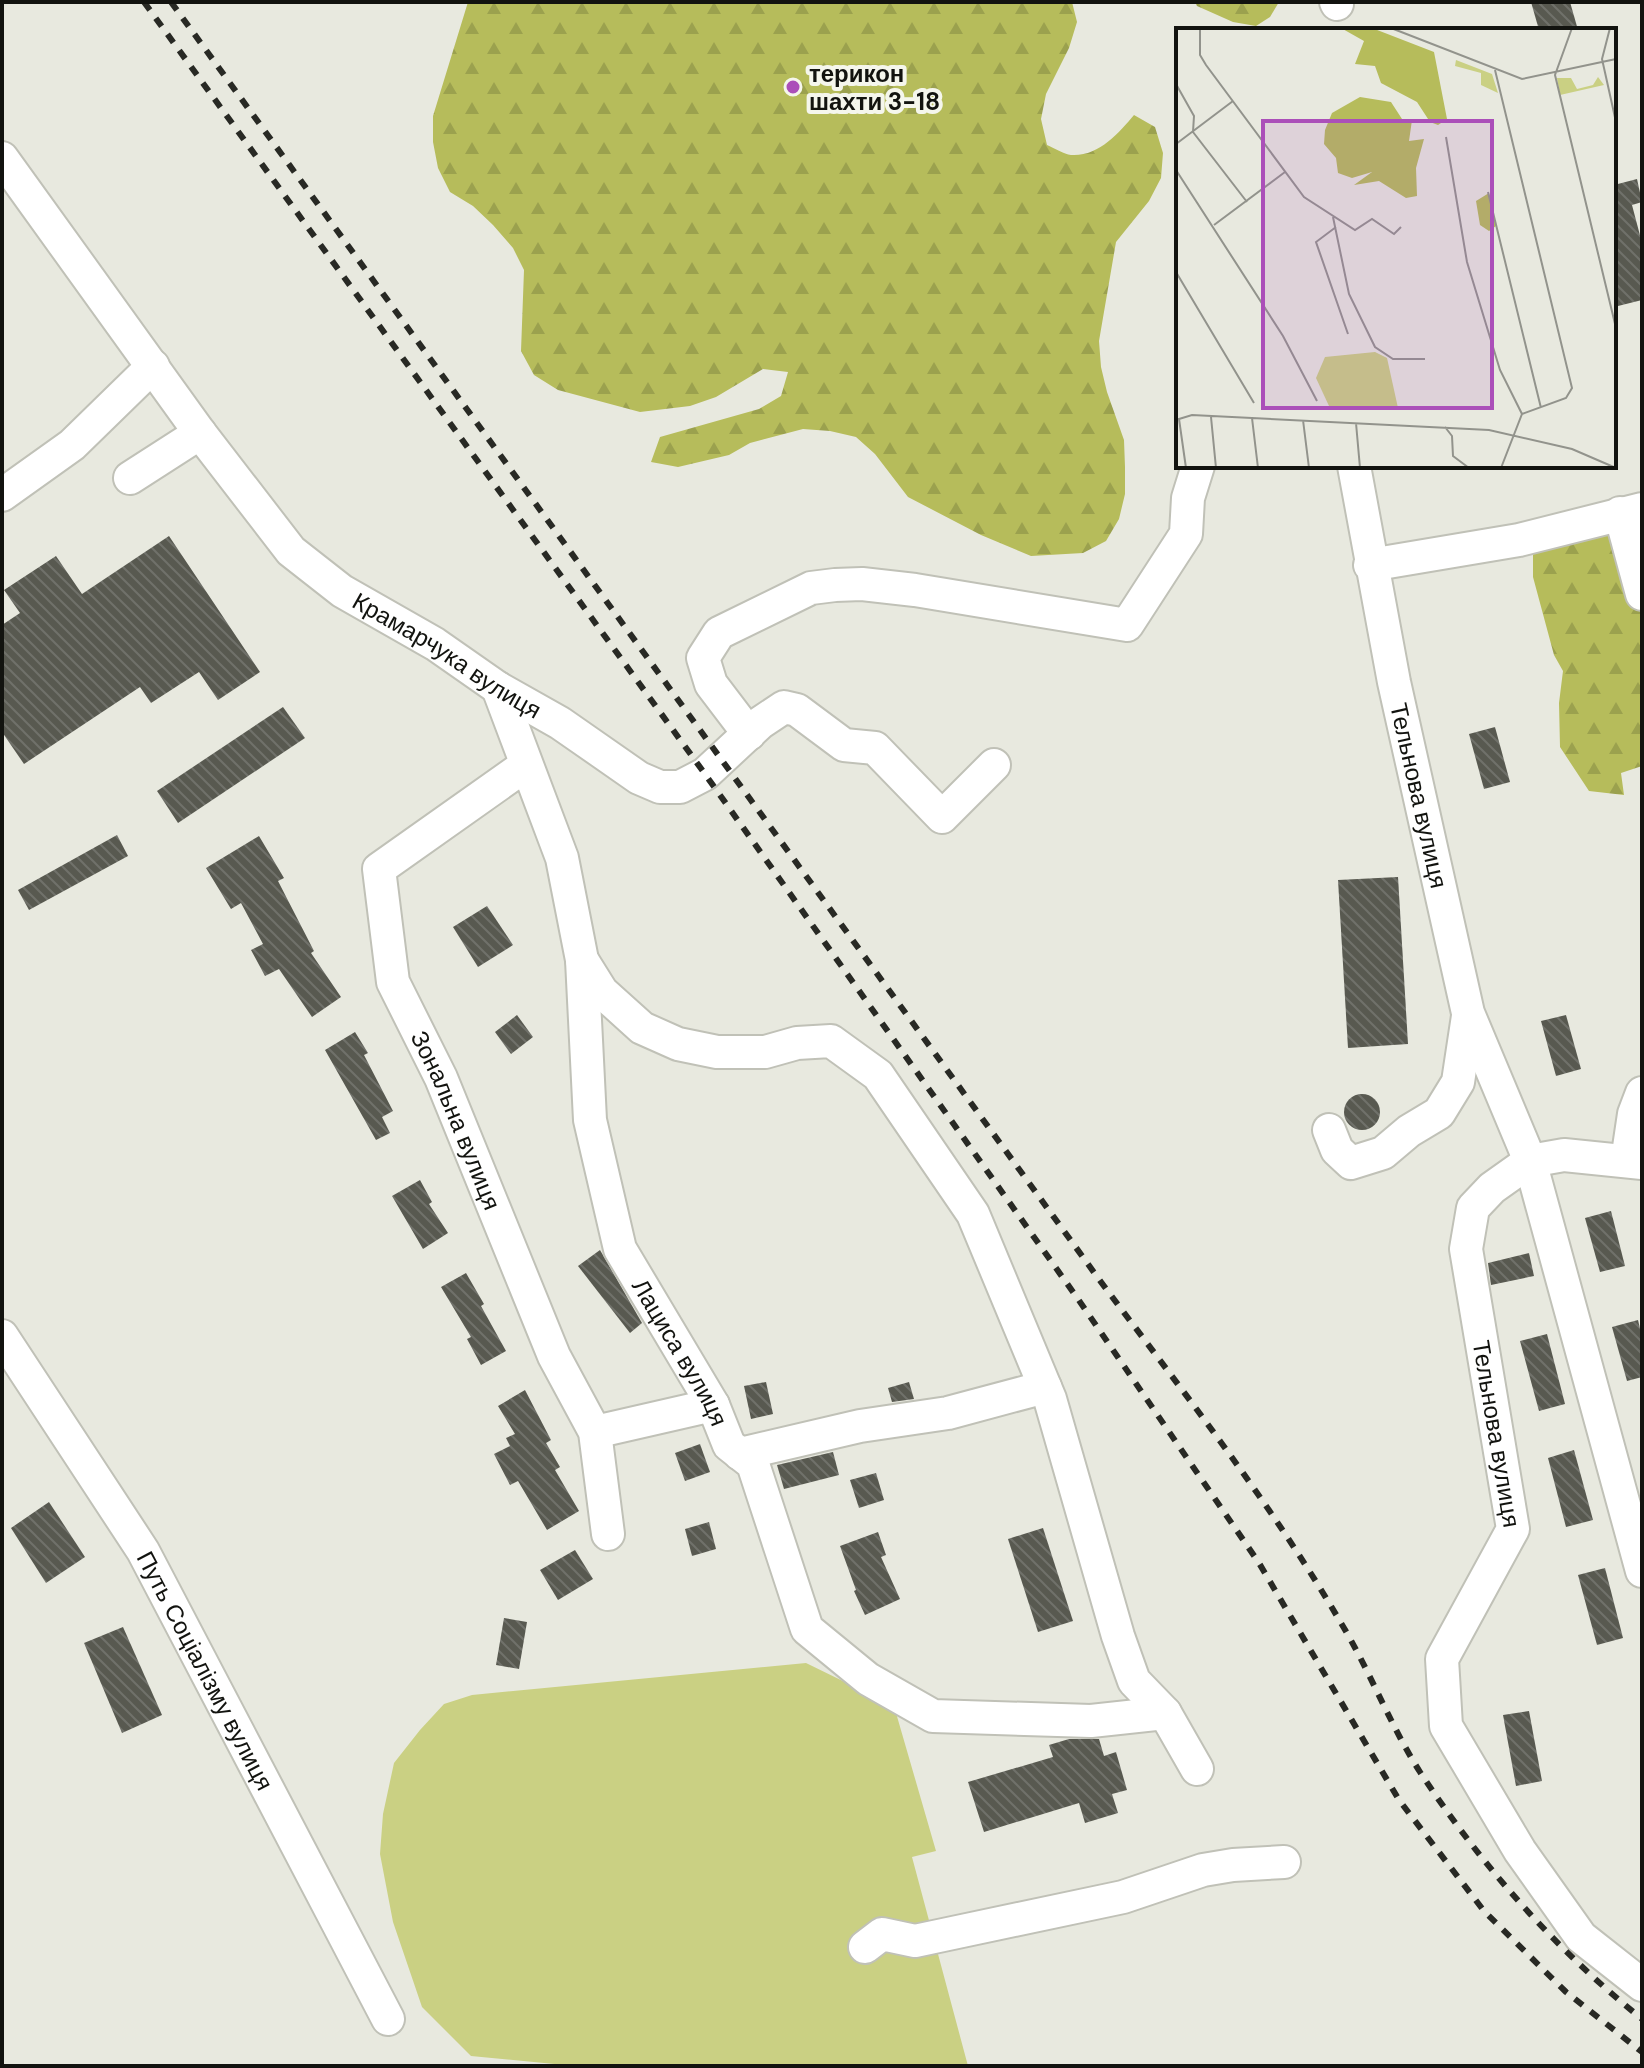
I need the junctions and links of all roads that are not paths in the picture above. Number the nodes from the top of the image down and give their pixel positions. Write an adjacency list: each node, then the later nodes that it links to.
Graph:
1 (2, 158): 2 (street, Крамарчука вулиця)
2 (153, 366): 3 (street, Крамарчука вулиця); 7 (street)
3 (200, 433): 6 (street); 11 (street, Крамарчука вулиця)
4 (1197, 468): 12 (street)
5 (1354, 468): 9 (street, Тельнова вулиця)
6 (130, 478)
7 (2, 495)
8 (1631, 511): 9 (street); 10 (street)
9 (1370, 565): 16 (street, Тельнова вулиця)
10 (1642, 594)
11 (498, 688): 12 (street, Крамарчука вулиця); 13 (street, Лациса вулиця)
12 (749, 734): 14 (street, Крамарчука вулиця)
13 (526, 765): 15 (street, Лациса вулиця); 24 (street, Зональна вулиця)
14 (994, 765)
15 (582, 960): 22 (street); 23 (street, Лациса вулиця)
16 (1468, 1013): 18 (street); 19 (street, Тельнова вулиця)
17 (1642, 1093): 20 (street)
18 (1329, 1130)
19 (1530, 1161): 20 (street); 27 (street, Тельнова вулиця); 32 (street, Тельнова вулиця)
20 (1634, 1162)
21 (2, 1336): 33 (street, Путь Соціалізму вулиця)
22 (1045, 1387): 25 (street); 28 (street)
23 (713, 1405): 24 (street); 25 (street, Лациса вулиця)
24 (595, 1432): 26 (street, Зональна вулиця)
25 (740, 1454): 28 (street, Лациса вулиця)
26 (608, 1534)
27 (1642, 1571)
28 (1165, 1713): 29 (street)
29 (1197, 1769)
30 (1284, 1862): 31 (street)
31 (865, 1947)
32 (1642, 1985)
33 (388, 2019)

